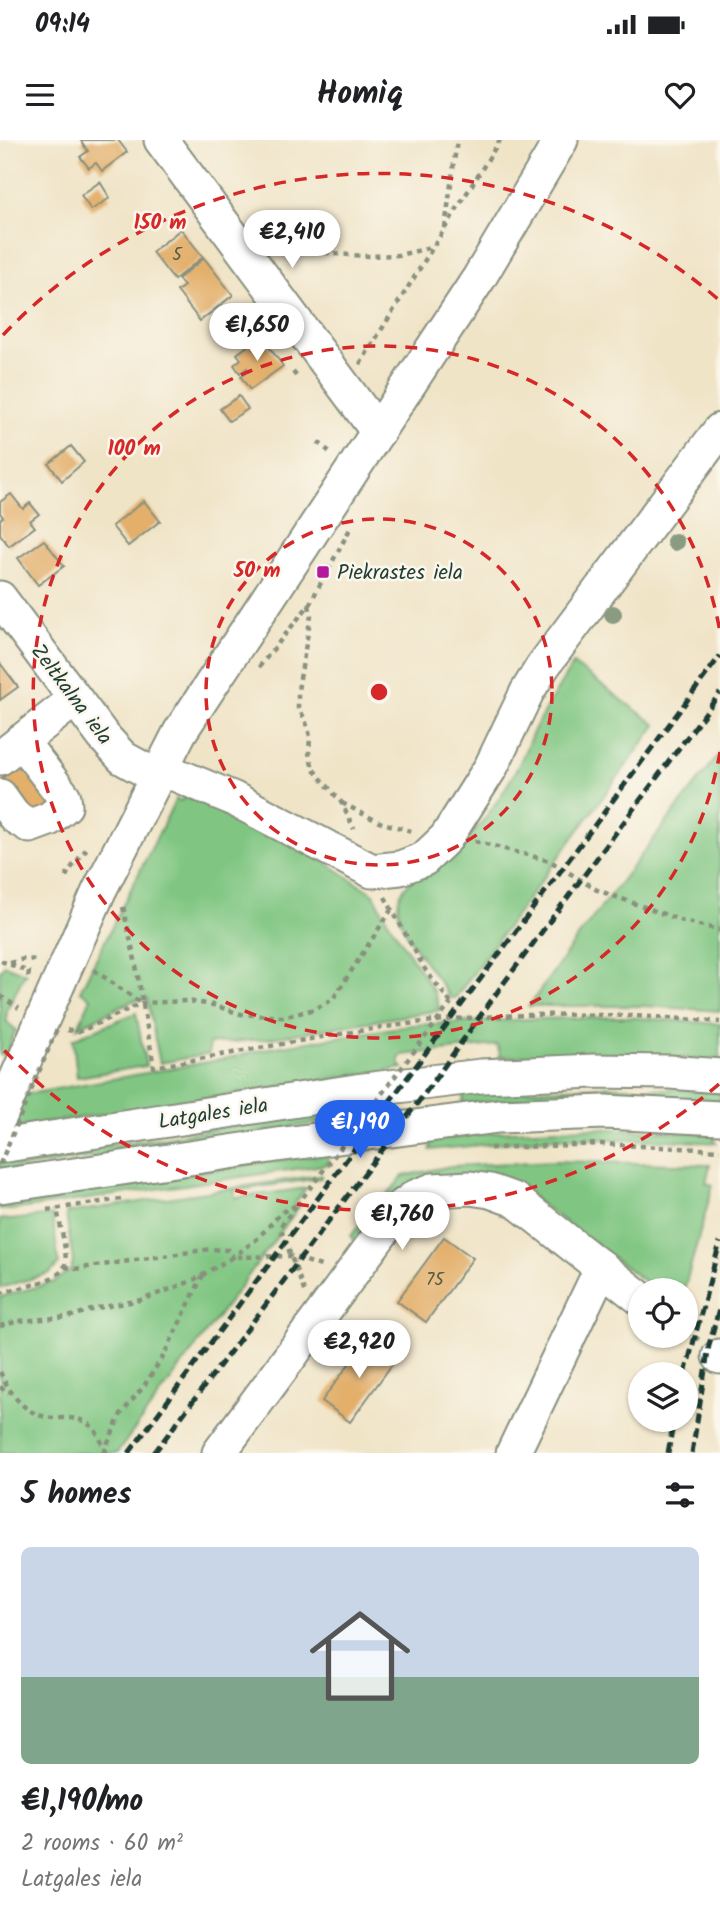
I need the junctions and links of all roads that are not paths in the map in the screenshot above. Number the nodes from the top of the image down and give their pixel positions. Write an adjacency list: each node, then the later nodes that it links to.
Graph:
1 (161, 140): 4 (street)
2 (561, 140): 4 (street)
3 (720, 430): 8 (street, Zeltkalna iela)
4 (378, 432): 8 (street)
5 (0, 598): 6 (street, Zeltkalna iela)
6 (75, 699): 7 (street); 8 (street, Zeltkalna iela)
7 (11, 750): 9 (street)
8 (158, 772): 11 (street)
9 (0, 796)
10 (720, 1076): 13 (street, Latgales iela)
11 (0, 1116)
12 (720, 1118): 14 (street, Latgales iela)
13 (0, 1146)
14 (0, 1186)
15 (601, 1267): 16 (street); 17 (street); 18 (street)
16 (628, 1288)
17 (219, 1453)
18 (513, 1453)

